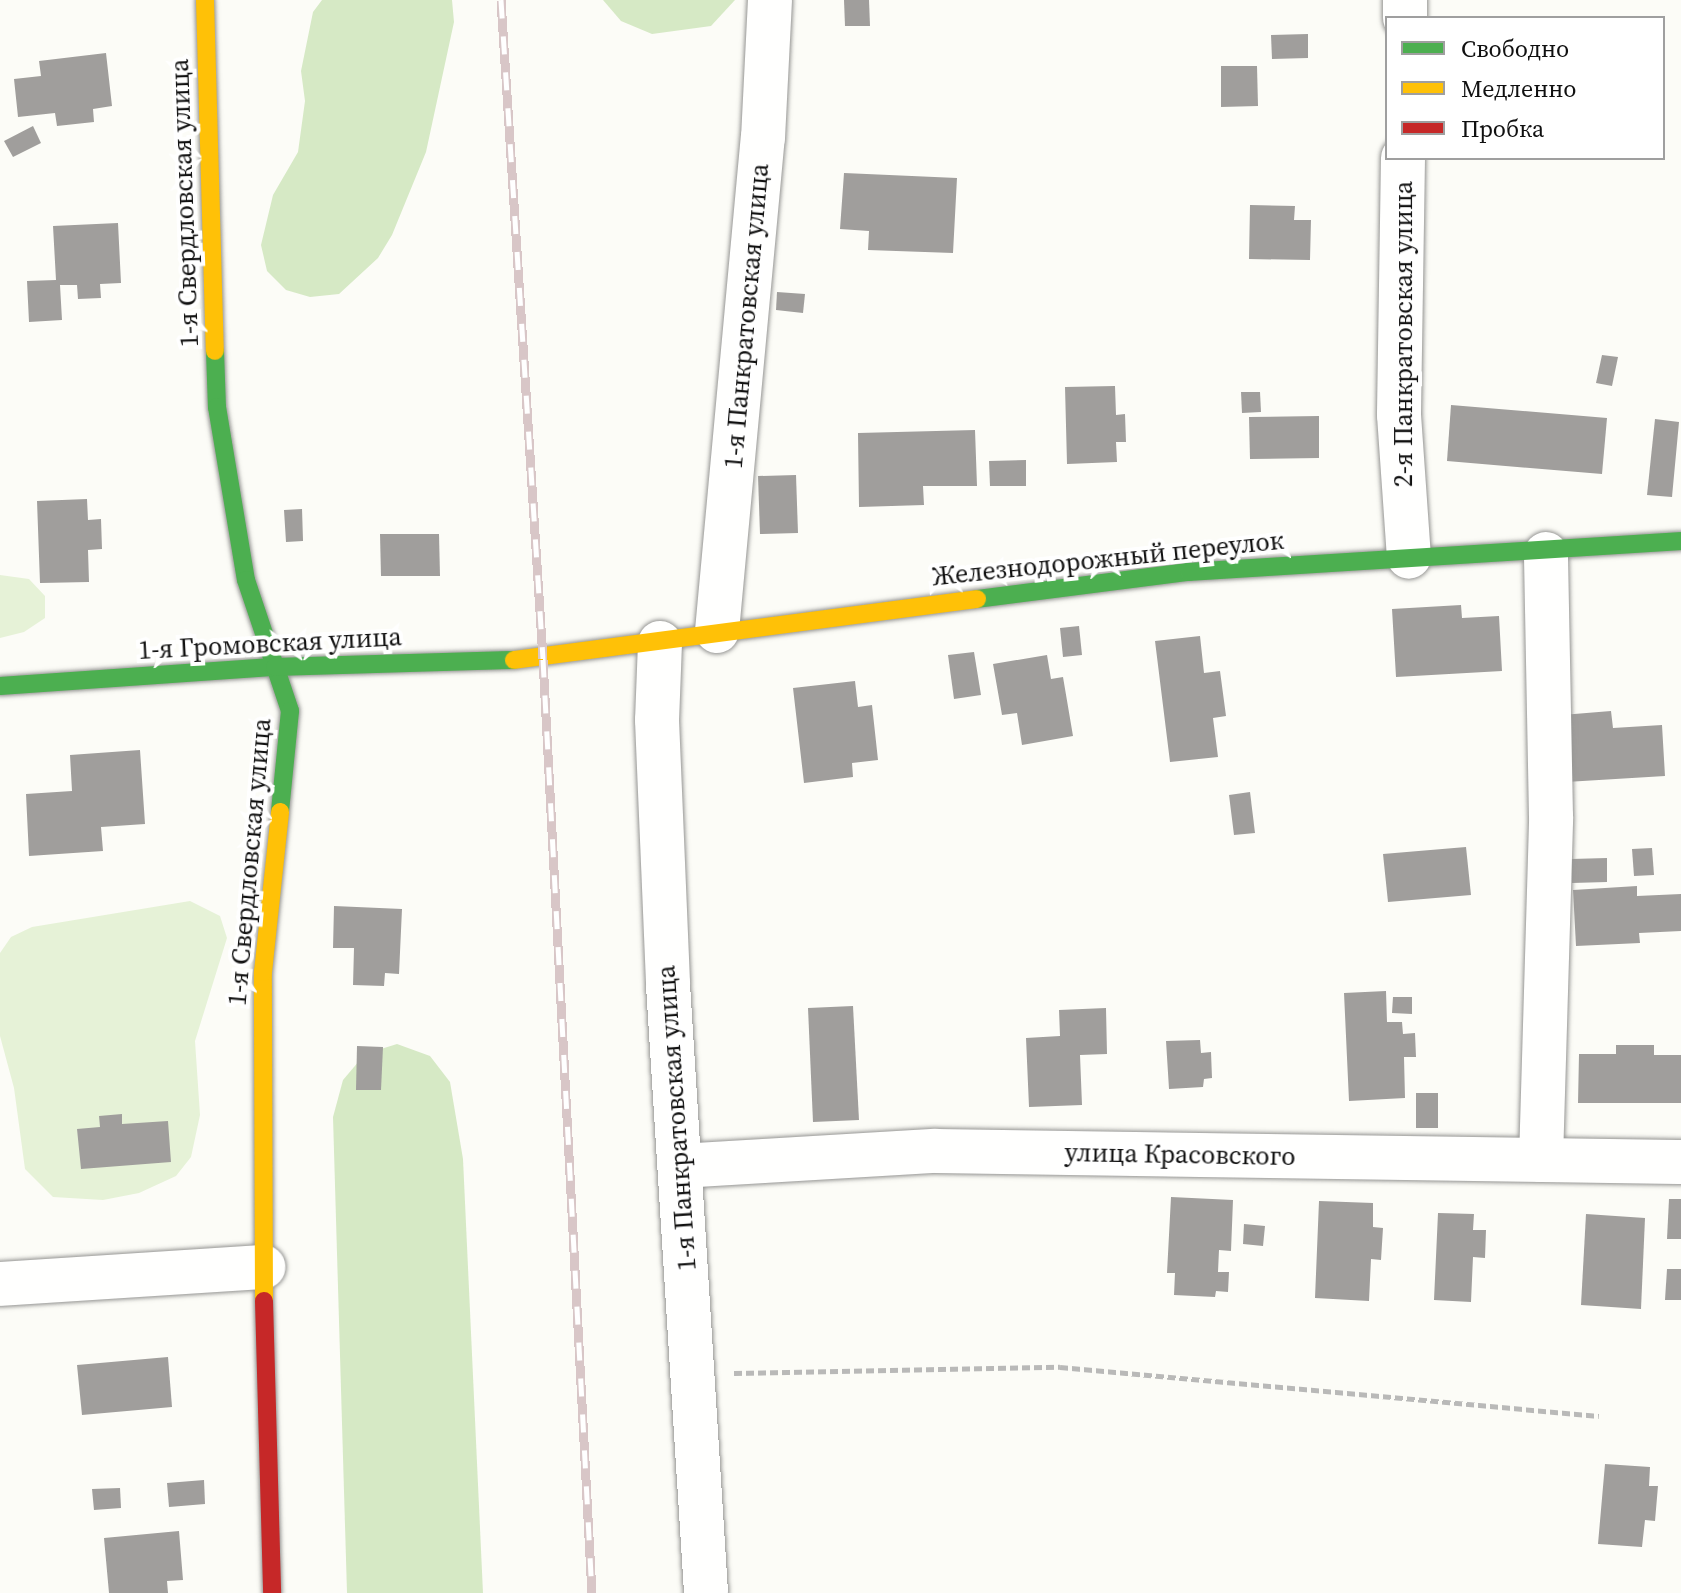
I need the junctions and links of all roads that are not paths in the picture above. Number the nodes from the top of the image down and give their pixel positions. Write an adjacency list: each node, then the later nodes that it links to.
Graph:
1 (205, 0): 10 (street, 1-я Свердловская улица)
2 (770, 0): 7 (street, 1-я Панкратовская улица)
3 (1403, 160): 6 (street, 2-я Панкратовская улица)
4 (1681, 541): 5 (street, Железнодорожный переулок)
5 (1546, 554): 6 (street, Железнодорожный переулок); 12 (street)
6 (1409, 557): 7 (street, Железнодорожный переулок)
7 (717, 631): 8 (street, Железнодорожный переулок)
8 (660, 643): 9 (street, Железнодорожный переулок); 14 (street, 1-я Панкратовская улица)
9 (543, 659): 10 (street, 1-я Громовская улица)
10 (275, 667): 11 (street, 1-я Громовская улица); 15 (street, 1-я Свердловская улица)
11 (0, 686)
12 (1541, 1160): 13 (street, улица Красовского); 14 (street, улица Красовского)
13 (1681, 1162)
14 (680, 1166): 18 (street, 1-я Панкратовская улица)
15 (263, 1267): 16 (street); 17 (street, 1-я Свердловская улица)
16 (0, 1284)
17 (272, 1593)
18 (706, 1593)

